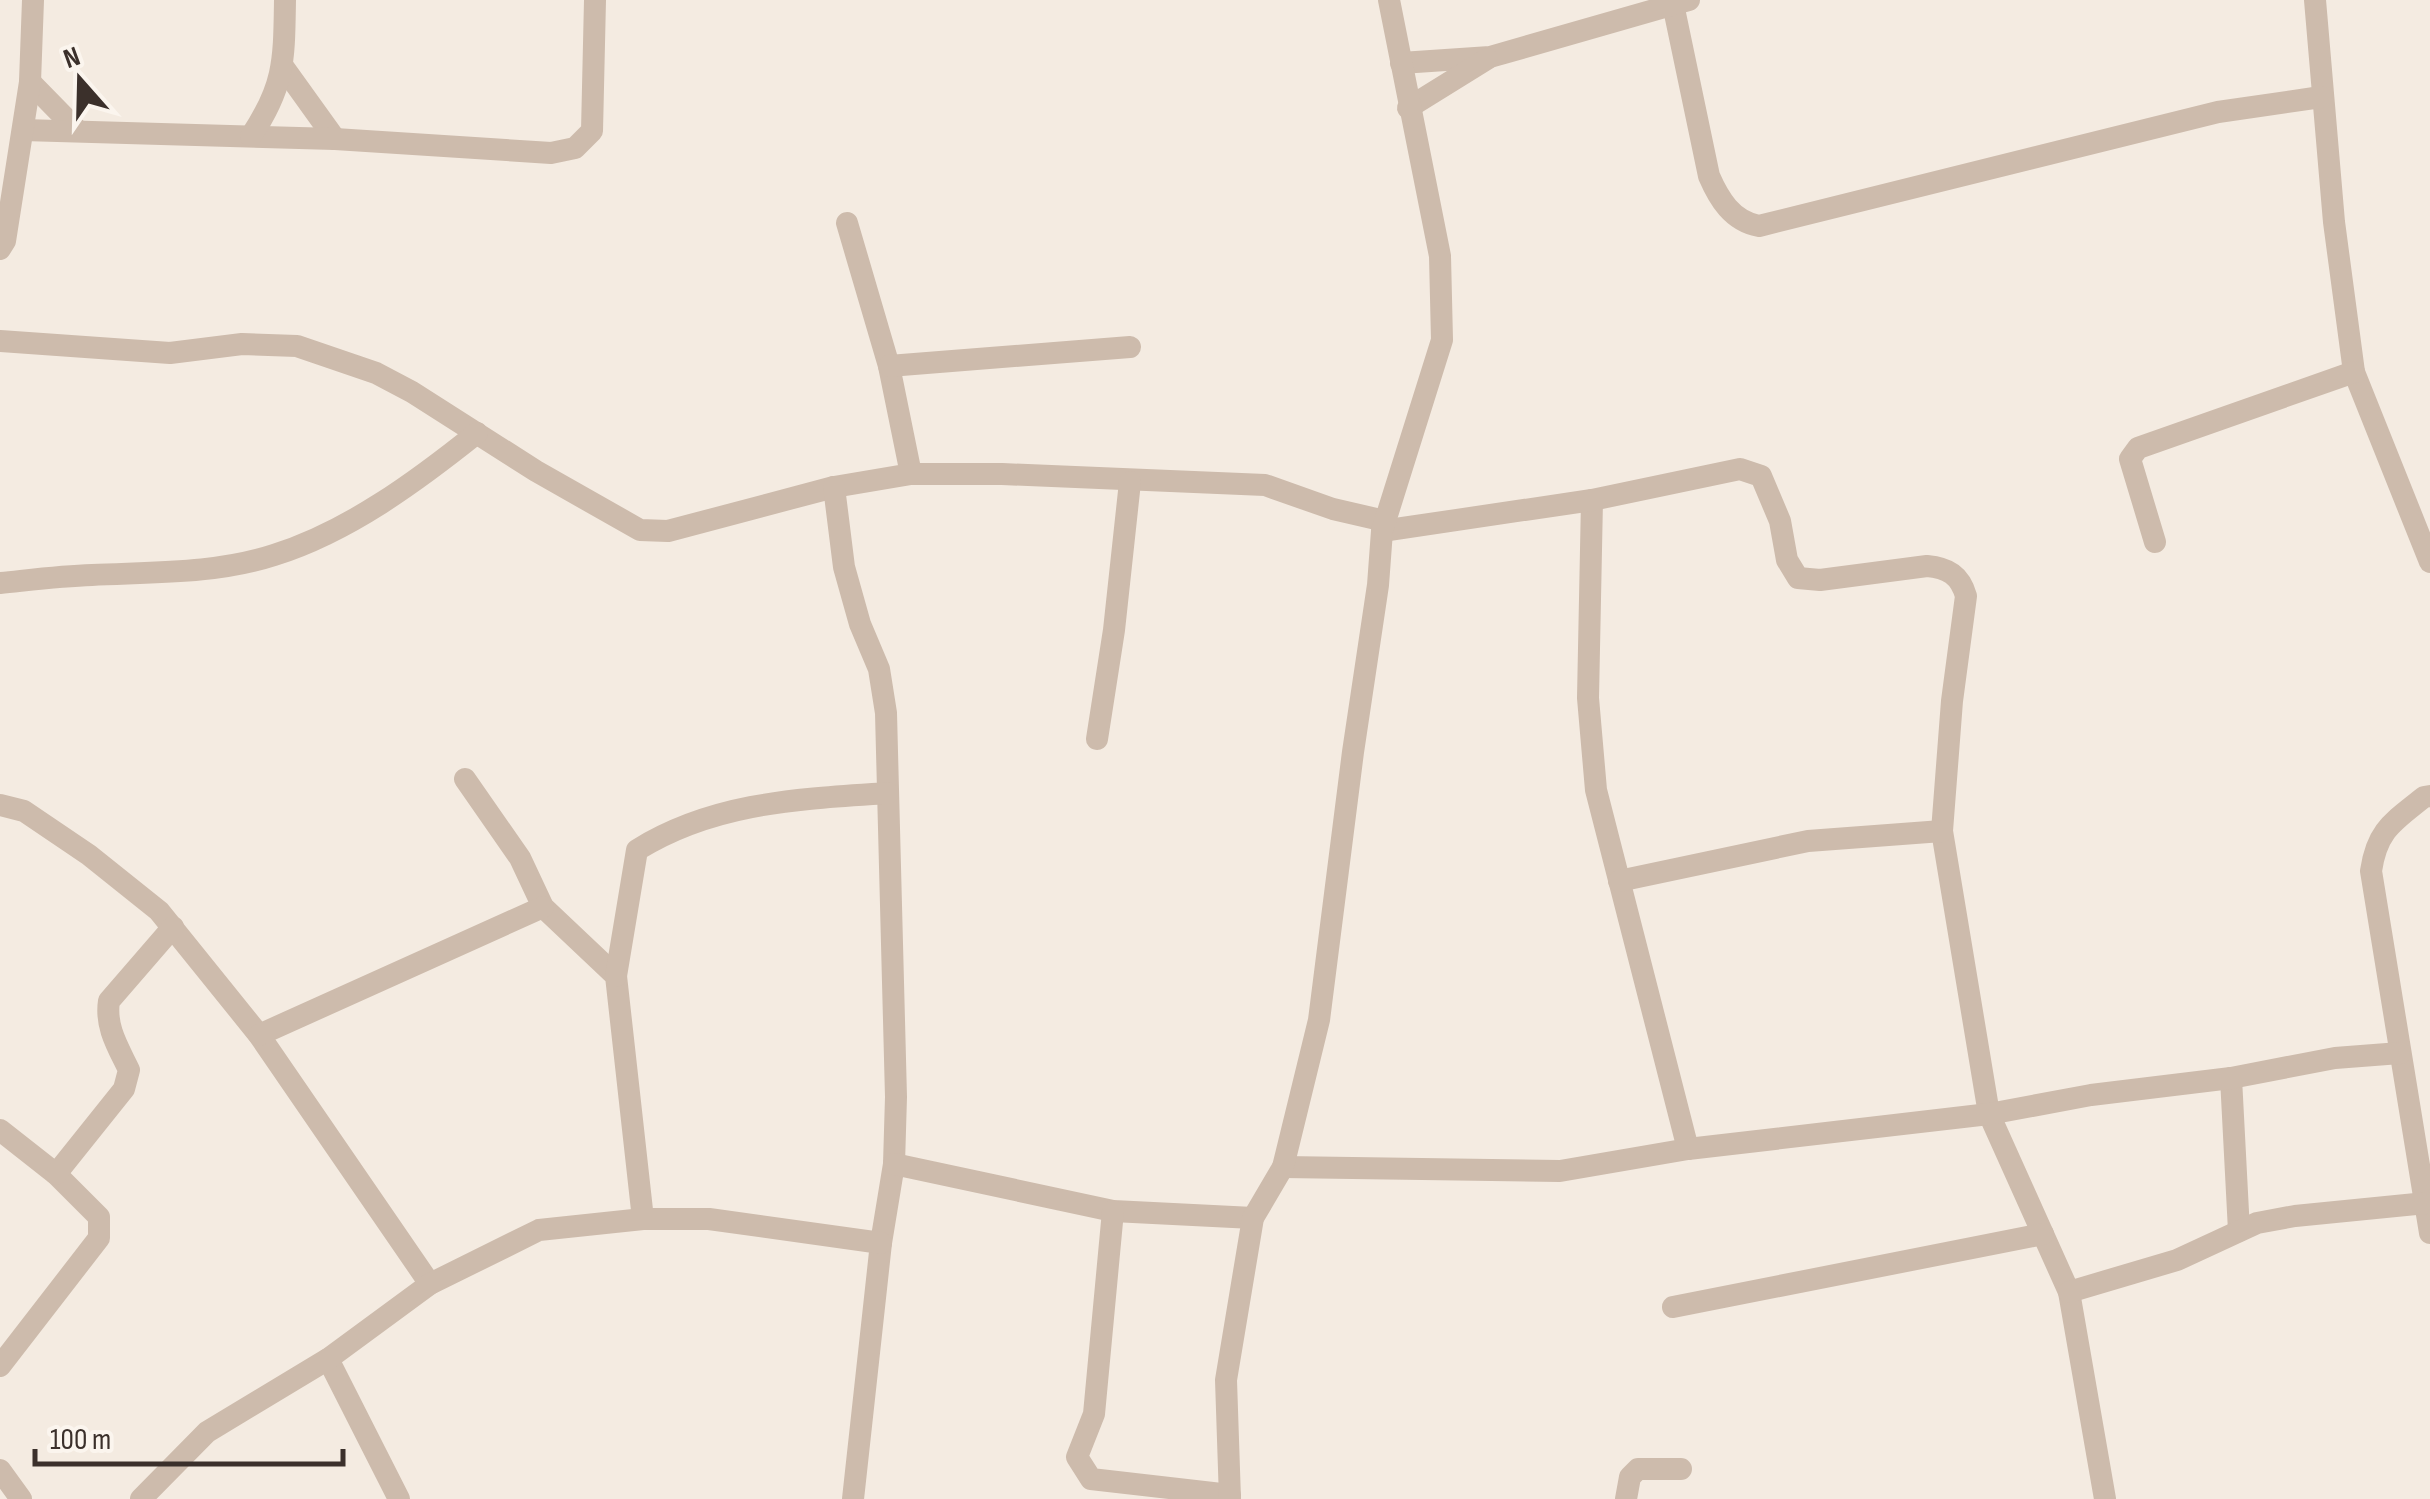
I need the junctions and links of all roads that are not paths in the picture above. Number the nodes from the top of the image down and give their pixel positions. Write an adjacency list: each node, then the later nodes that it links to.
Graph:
1 (33, 0): 10 (street)
2 (285, 0): 9 (street)
3 (595, 0): 16 (street)
4 (1389, 0): 8 (street)
5 (2315, 0): 11 (street)
6 (1681, 2): 7 (street); 11 (street)
7 (1490, 57): 8 (street); 12 (street)
8 (1401, 63): 12 (street)
9 (284, 68): 15 (street); 16 (street)
10 (30, 82): 13 (street); 14 (street)
11 (2321, 98): 22 (street)
12 (1408, 108): 29 (street)
13 (22, 130): 14 (street); 18 (street)
14 (77, 130): 15 (street)
15 (252, 136): 16 (street)
16 (336, 138)
17 (847, 223): 21 (street)
18 (2, 243)
19 (0, 340): 23 (street)
20 (1130, 347): 21 (street)
21 (888, 366): 24 (street)
22 (2354, 372): 28 (street); 30 (street)
23 (477, 433): 26 (street); 32 (street)
24 (911, 474): 25 (street); 26 (street)
25 (1130, 482): 29 (street); 33 (street)
26 (834, 486): 35 (street)
27 (1592, 500): 29 (street); 38 (street); 39 (street)
28 (2423, 524): 31 (street)
29 (1384, 526): 50 (street)
30 (2155, 542)
31 (2430, 562)
32 (0, 583)
33 (1097, 739)
34 (465, 779): 40 (street)
35 (888, 793): 42 (street); 49 (street)
36 (2430, 796): 44 (street)
37 (0, 805): 41 (street)
38 (1942, 830): 39 (street); 46 (street)
39 (1619, 881): 48 (street)
40 (543, 907): 42 (street); 43 (street)
41 (172, 928): 43 (street); 51 (street)
42 (616, 976): 55 (street)
43 (259, 1034): 60 (street)
44 (2400, 1053): 45 (street); 52 (street)
45 (2230, 1078): 46 (street); 56 (street)
46 (1989, 1114): 48 (street); 58 (street)
47 (0, 1130): 51 (street)
48 (1688, 1149): 50 (street)
49 (894, 1164): 53 (street); 59 (street)
50 (1283, 1167): 54 (street)
51 (56, 1174): 64 (street)
52 (2426, 1203): 56 (street); 57 (street)
53 (1113, 1211): 54 (street); 67 (street)
54 (1253, 1218): 67 (street)
55 (642, 1219): 59 (street); 60 (street)
56 (2239, 1231): 61 (street)
57 (2430, 1233)
58 (2043, 1234): 61 (street); 62 (street)
59 (880, 1242): 71 (street)
60 (430, 1284): 63 (street)
61 (2069, 1292): 73 (street)
62 (1674, 1307)
63 (328, 1358): 69 (street); 70 (street)
64 (0, 1366)
65 (1681, 1469): 72 (street)
66 (0, 1470): 68 (street)
67 (1230, 1497)
68 (21, 1499)
69 (140, 1499)
70 (398, 1499)
71 (853, 1499)
72 (1626, 1499)
73 (2104, 1499)

